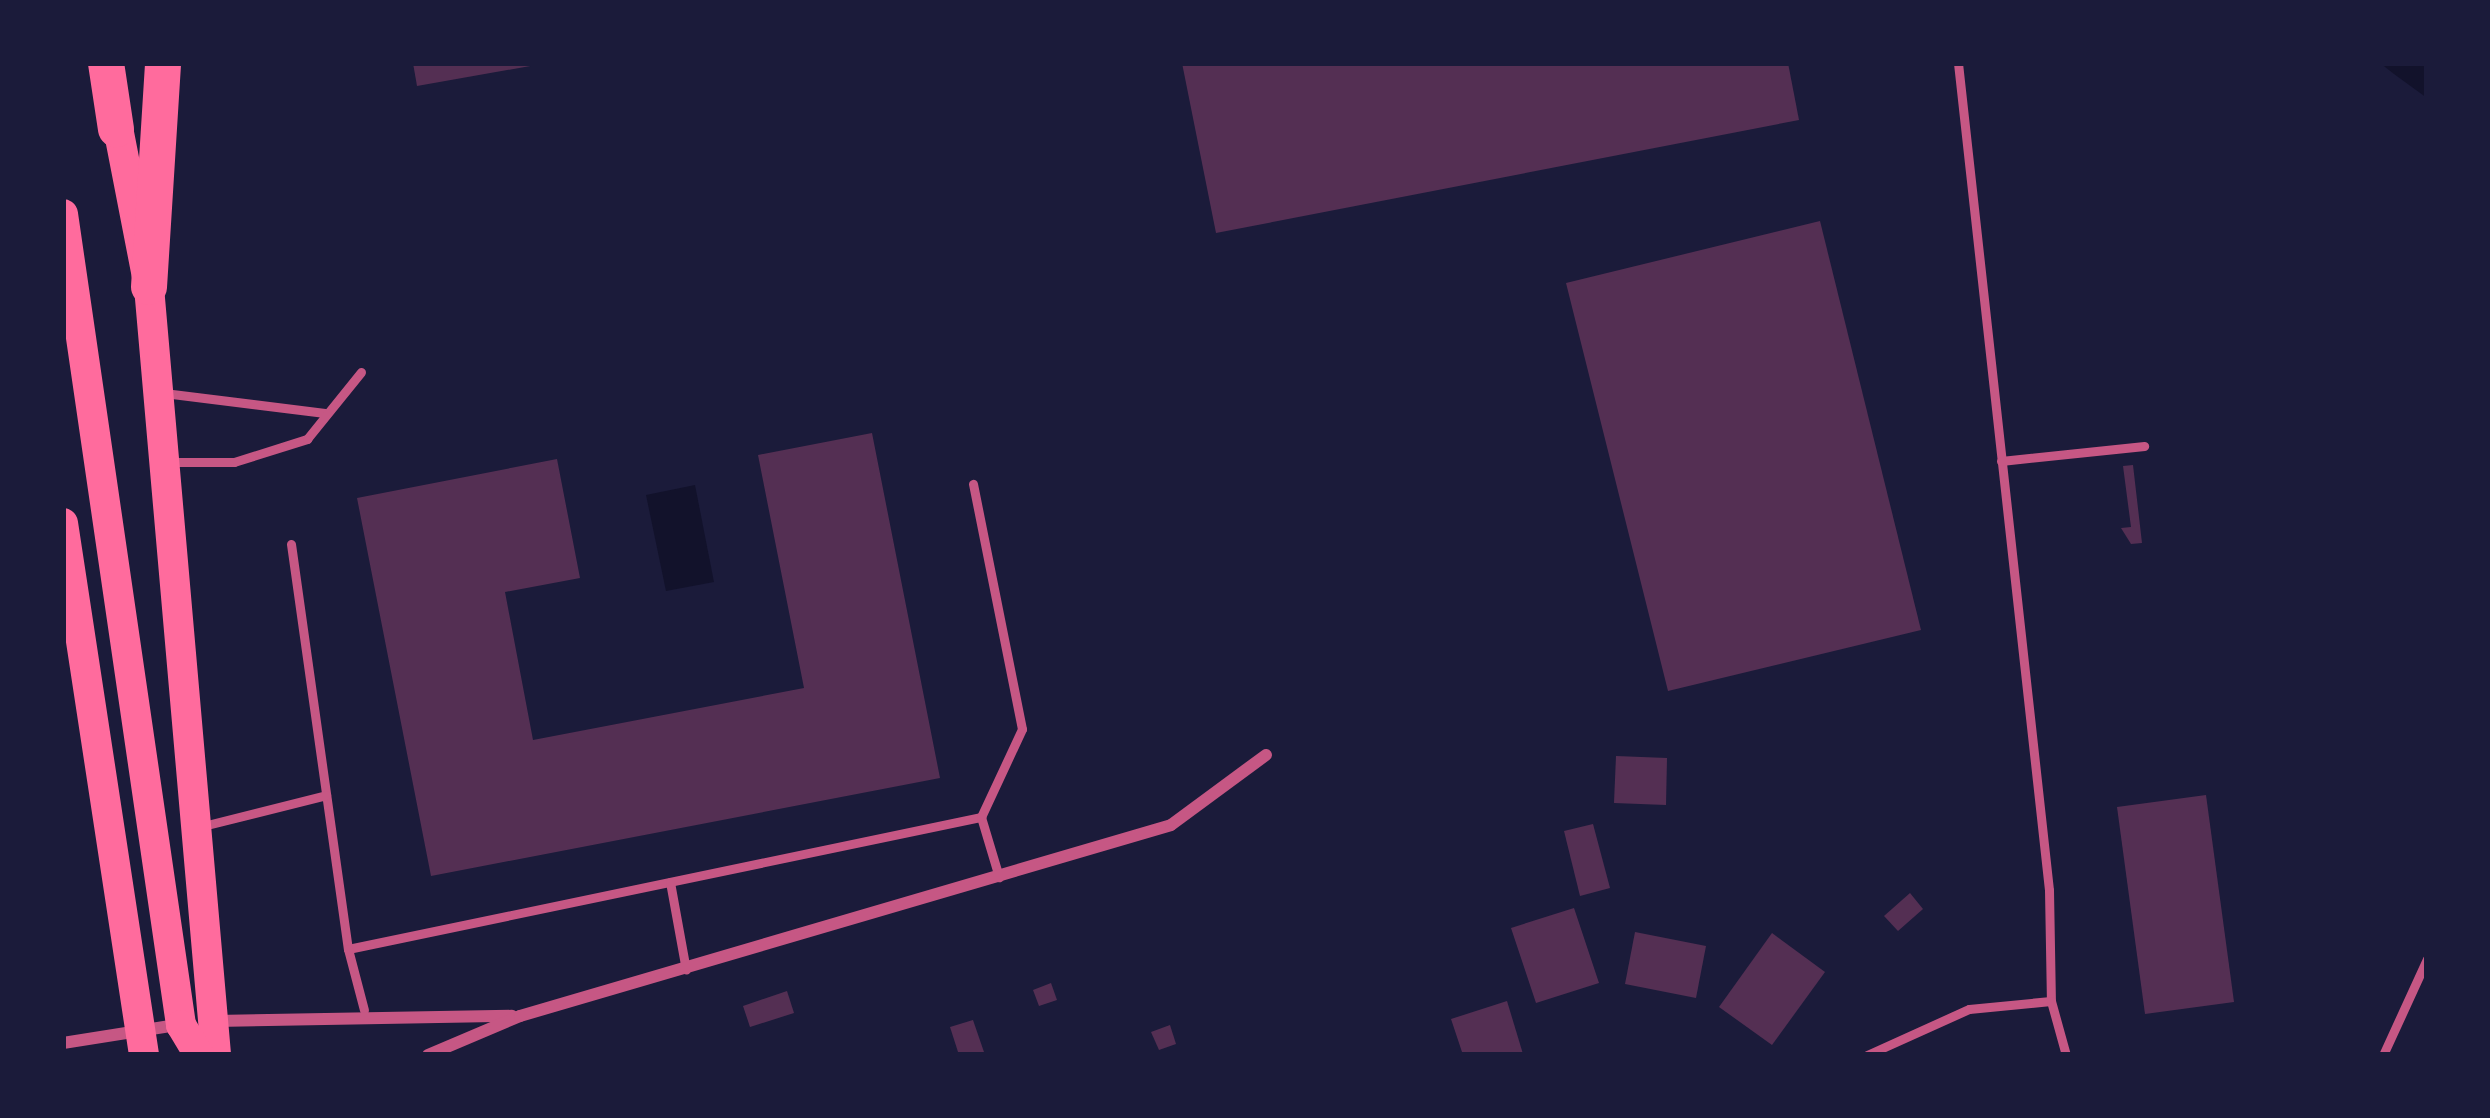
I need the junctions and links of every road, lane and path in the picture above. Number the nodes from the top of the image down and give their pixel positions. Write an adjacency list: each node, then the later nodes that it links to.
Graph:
1 (108, 63): 4 (highway)
2 (163, 63): 6 (highway)
3 (1958, 63): 11 (lane)
4 (116, 129): 6 (main road)
5 (63, 214): 29 (main road)
6 (148, 287): 8 (main road)
7 (361, 372): 9 (lane)
8 (158, 392): 9 (lane); 12 (main road)
9 (325, 412): 12 (lane)
10 (2144, 446): 11 (lane)
11 (2001, 461): 25 (lane)
12 (164, 462): 19 (main road)
13 (973, 484): 18 (lane)
14 (63, 523): 31 (main road)
15 (291, 544): 17 (lane)
16 (1266, 755): 20 (street)
17 (326, 795): 19 (lane); 22 (lane)
18 (981, 817): 20 (lane); 21 (lane)
19 (197, 828): 28 (main road)
20 (999, 877): 24 (street)
21 (670, 882): 22 (lane); 24 (lane)
22 (348, 949): 26 (lane)
23 (2427, 959): 37 (lane)
24 (686, 970): 27 (street)
25 (2051, 1001): 35 (lane); 36 (lane)
26 (364, 1010): 27 (street); 28 (street)
27 (520, 1016): 34 (street)
28 (214, 1022): 29 (street); 33 (main road)
29 (181, 1025): 31 (street); 32 (main road)
30 (63, 1042): 31 (street)
31 (142, 1042)
32 (200, 1055)
33 (216, 1055)
34 (428, 1055)
35 (1867, 1055)
36 (2066, 1055)
37 (2383, 1055)

